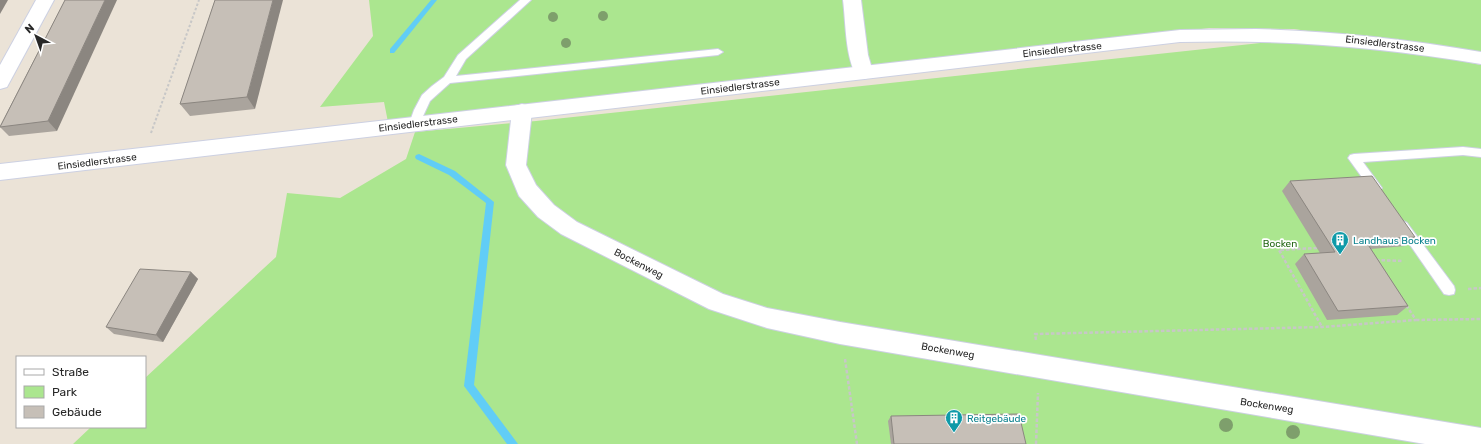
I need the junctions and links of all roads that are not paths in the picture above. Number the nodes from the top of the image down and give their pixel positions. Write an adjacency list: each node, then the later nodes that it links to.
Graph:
1 (45, 0): 8 (street)
2 (526, 0): 7 (lane)
3 (852, 0): 6 (street)
4 (718, 52): 7 (lane)
5 (1481, 58): 6 (street, Einsiedlerstrasse)
6 (864, 72): 9 (street, Einsiedlerstrasse)
7 (448, 80): 10 (lane)
8 (0, 82)
9 (522, 111): 10 (street, Einsiedlerstrasse); 16 (street, Bockenweg)
10 (414, 124): 12 (street, Einsiedlerstrasse)
11 (1481, 153): 13 (lane)
12 (0, 172)
13 (1382, 197)
14 (1396, 216): 15 (lane)
15 (1450, 290)
16 (1481, 441)

